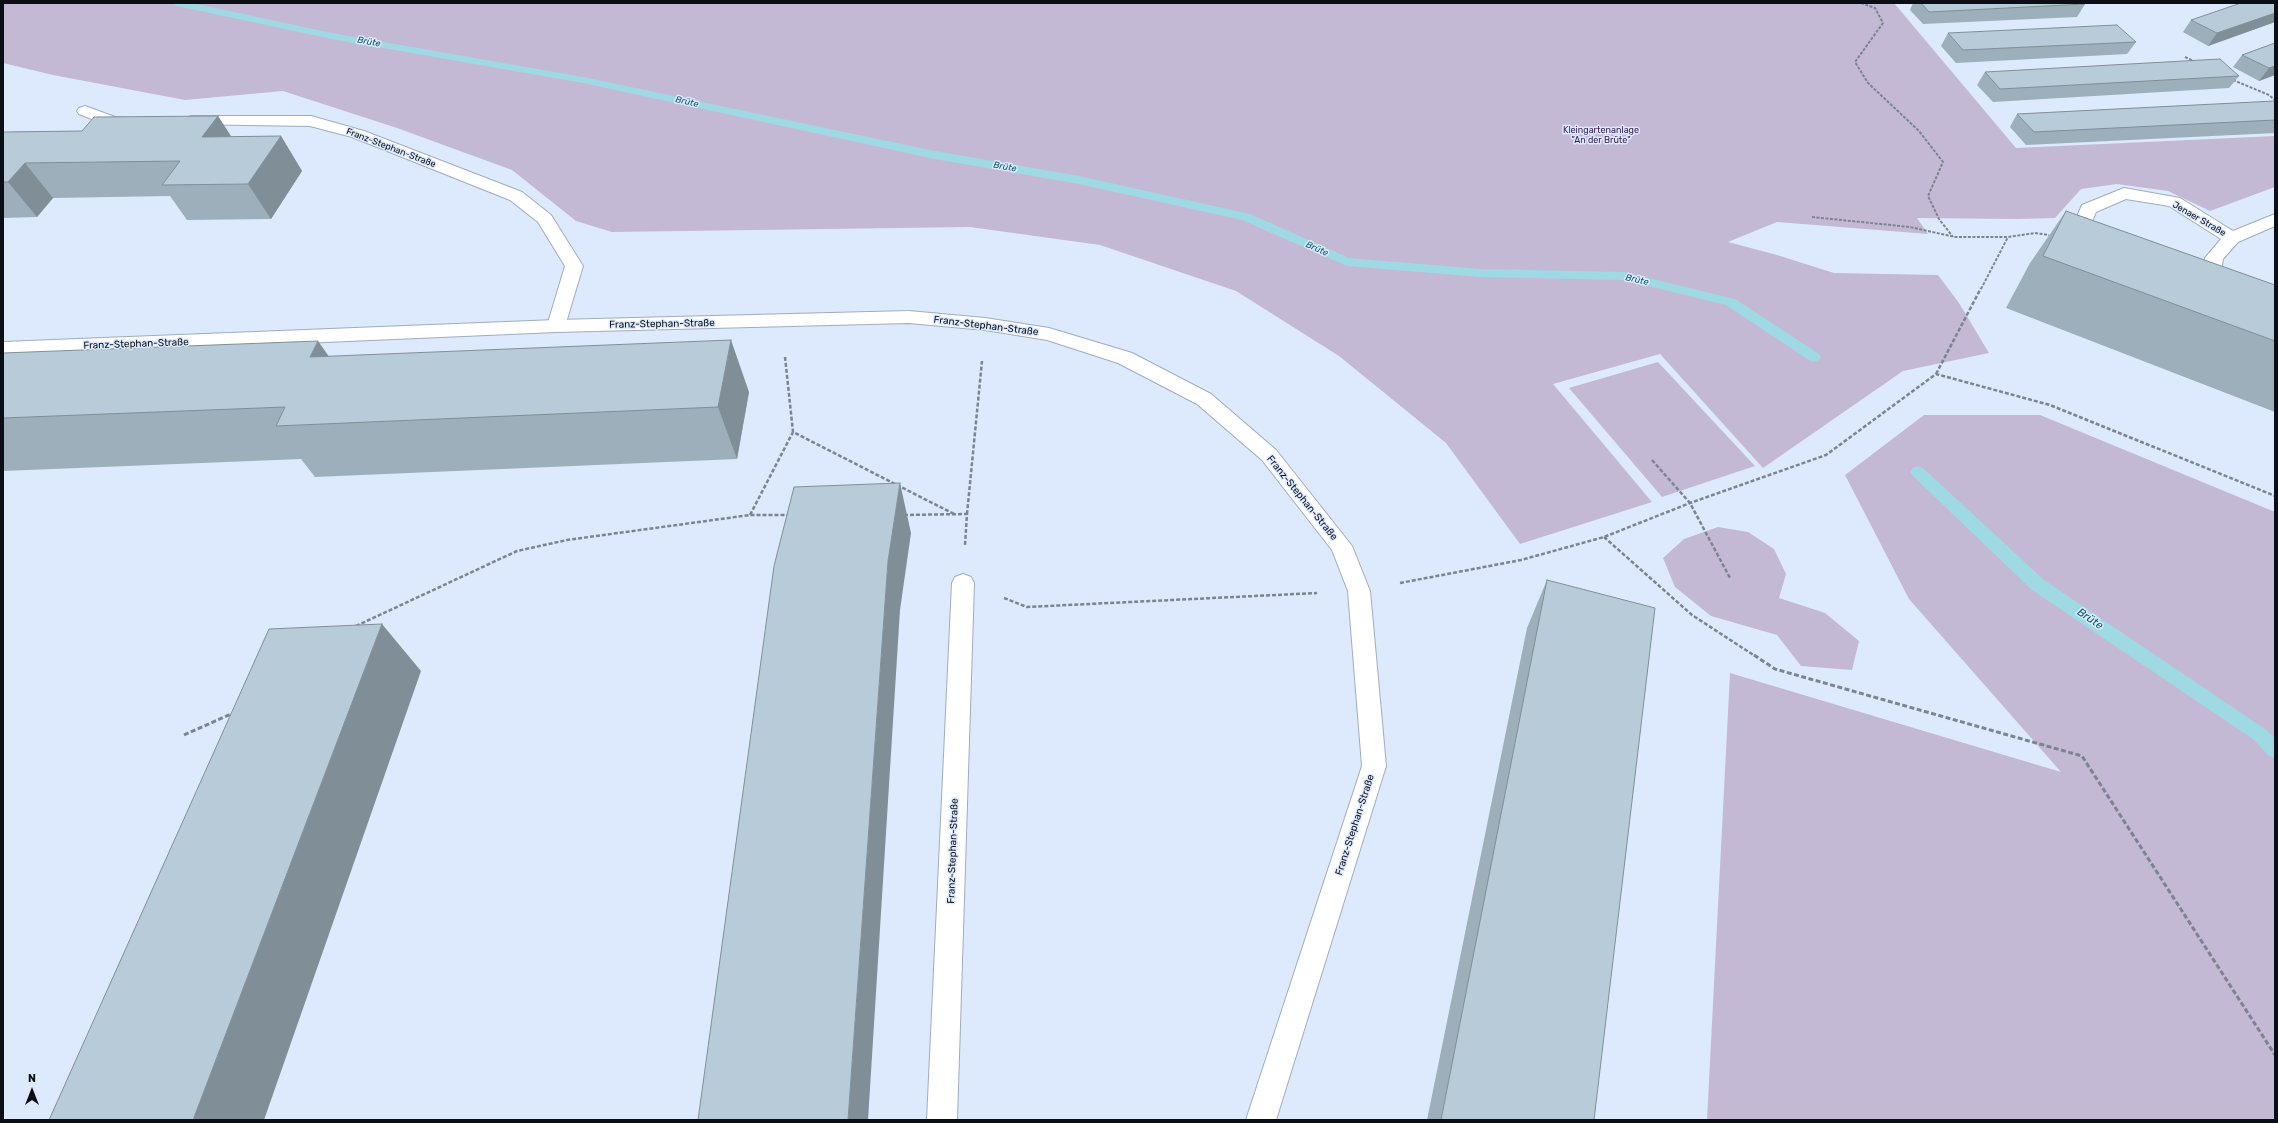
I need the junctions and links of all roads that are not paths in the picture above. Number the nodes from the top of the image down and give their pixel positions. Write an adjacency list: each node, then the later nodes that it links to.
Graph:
1 (85, 111): 3 (street)
2 (176, 121): 8 (street, Franz-Stephan-Straße)
3 (144, 122)
4 (2275, 219): 5 (street, Jenaer Straße)
5 (2232, 238): 6 (street, Jenaer Straße); 7 (street, Jenaer Straße)
6 (2116, 249)
7 (2210, 284)
8 (556, 326): 9 (street, Franz-Stephan-Straße); 12 (street, Franz-Stephan-Straße)
9 (3, 349)
10 (963, 583): 11 (street, Franz-Stephan-Straße)
11 (942, 1120)
12 (1261, 1120)

